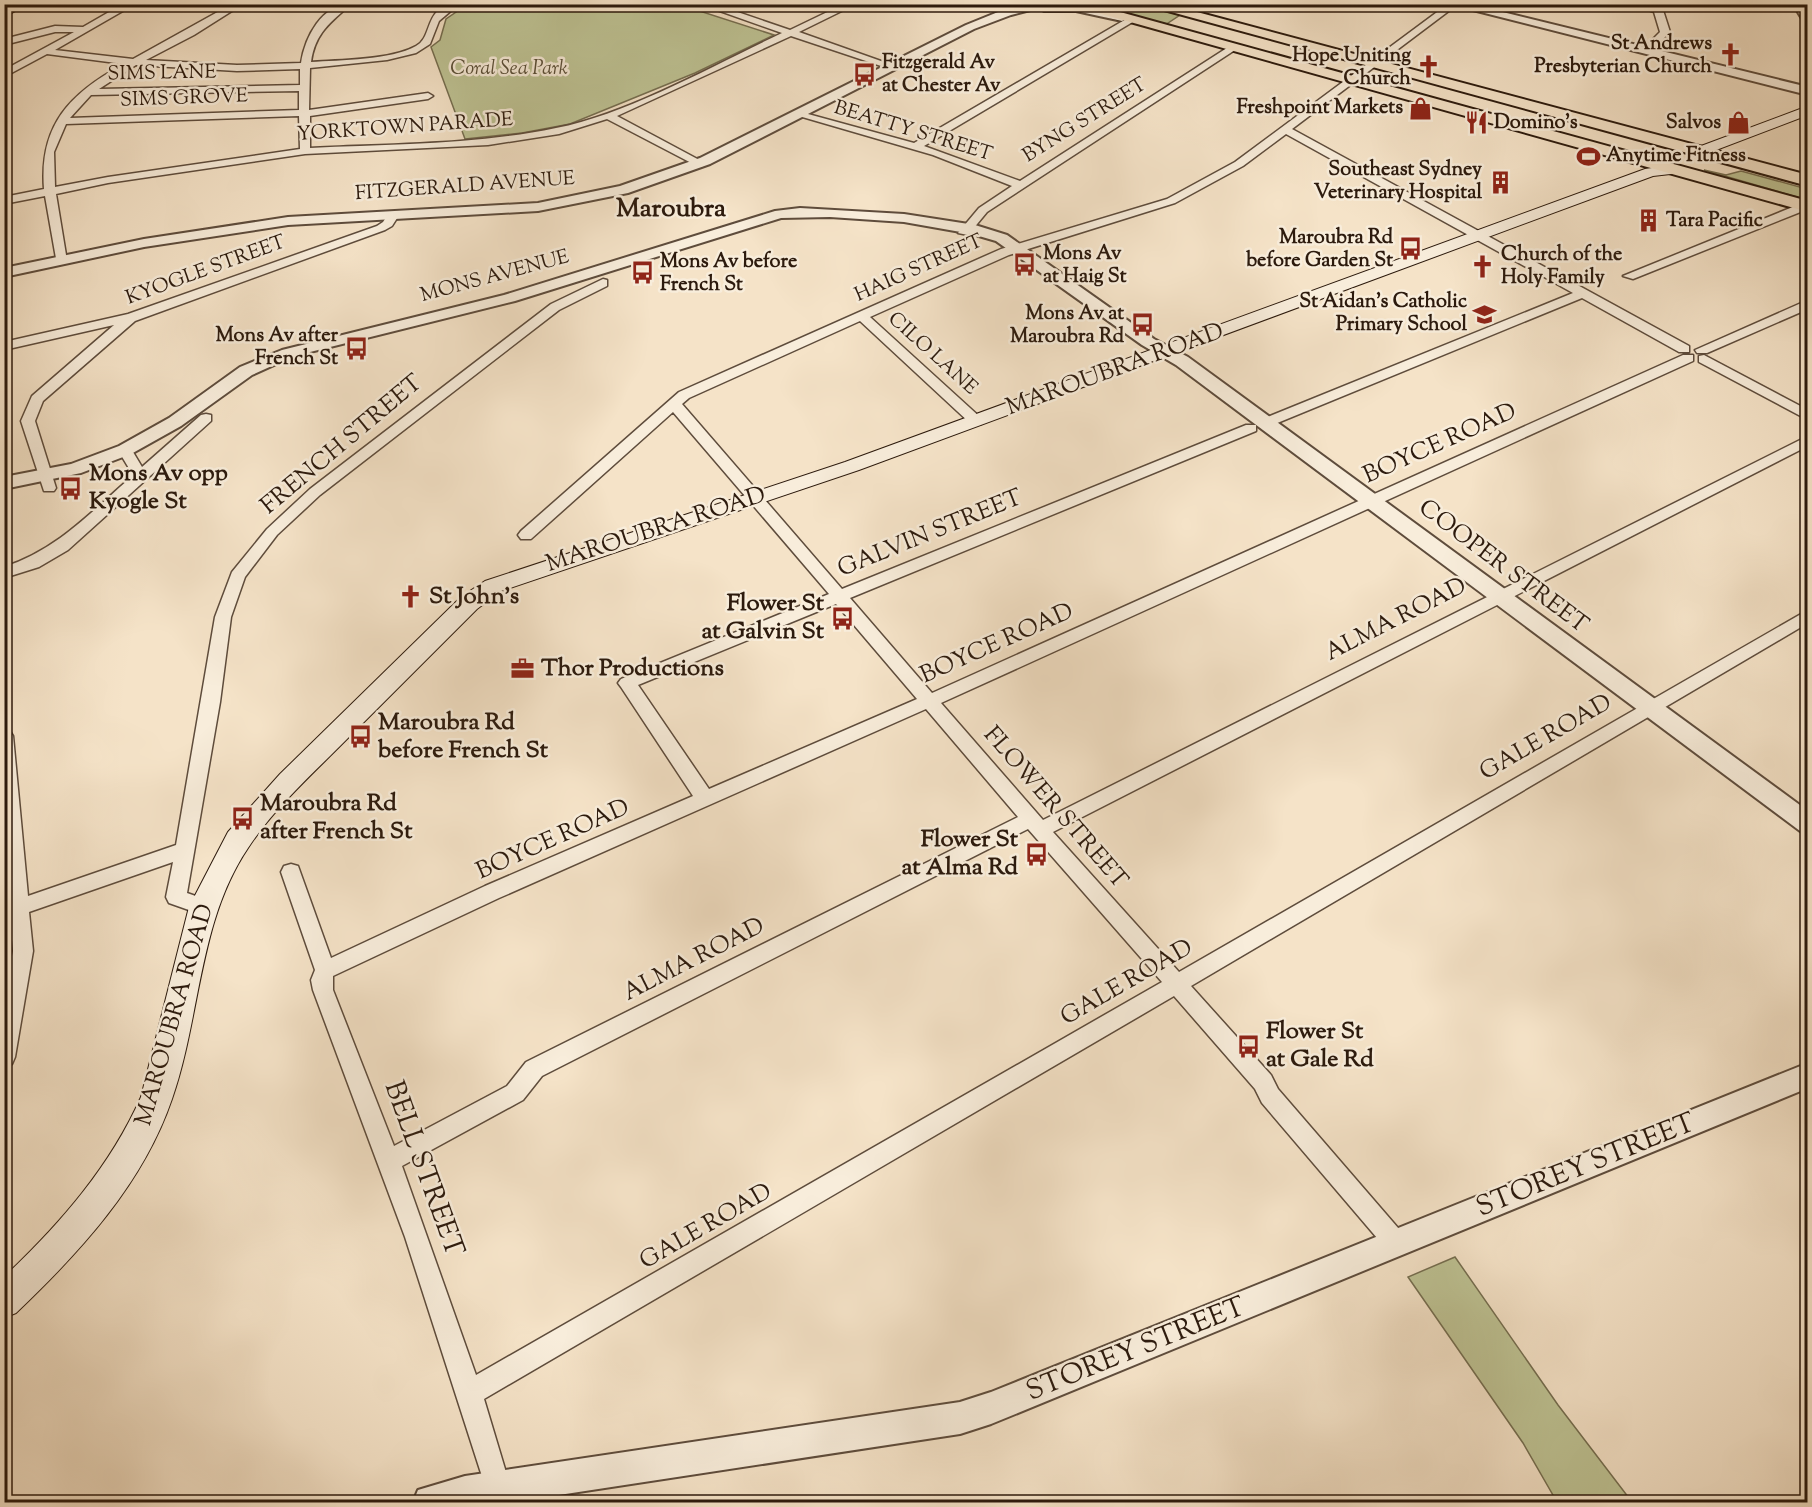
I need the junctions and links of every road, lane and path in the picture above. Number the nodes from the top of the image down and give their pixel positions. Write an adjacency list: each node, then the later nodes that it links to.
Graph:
1 (22, 4): 17 (main road)
2 (131, 4): 20 (street)
3 (239, 4): 26 (street)
4 (347, 4): 28 (street)
5 (455, 4): 28 (street)
6 (704, 4): 21 (street)
7 (852, 4): 21 (street, YORKTOWN PARADE)
8 (1059, 4): 14 (street, FITZGERALD AVENUE)
9 (1073, 4): 18 (main road)
10 (1149, 4): 27 (main road)
11 (1454, 4): 25 (street); 27 (street, HAIG STREET)
12 (1635, 4): 15 (street)
13 (1798, 4): 19 (street)
14 (1042, 6): 16 (street, FITZGERALD AVENUE); 18 (street)
15 (1657, 7): 25 (street)
16 (1008, 11): 29 (street, FITZGERALD AVENUE)
17 (4, 13)
18 (1126, 19): 23 (main road); 43 (street)
19 (1808, 20)
20 (84, 30): 22 (street); 24 (street)
21 (791, 34): 29 (street); 39 (street, YORKTOWN PARADE)
22 (4, 42)
23 (1233, 48): 31 (main road); 49 (street, BYNG STREET)
24 (45, 51): 26 (street); 30 (street)
25 (1646, 51): 33 (street)
26 (132, 64): 28 (street); 34 (street)
27 (1373, 64): 31 (street, HAIG STREET); 45 (main road)
28 (306, 65): 32 (street)
29 (890, 66): 38 (street, FITZGERALD AVENUE)
30 (4, 74)
31 (1351, 81): 42 (street, HAIG STREET); 47 (main road)
32 (305, 88): 34 (street, SIMS LANE); 37 (street)
33 (1808, 91)
34 (90, 92): 40 (street)
35 (428, 96): 37 (street, SIMS GROVE)
36 (1808, 110): 45 (main road, MAROUBRA ROAD)
37 (306, 113): 40 (street, SIMS GROVE); 44 (street)
38 (797, 114): 43 (street, BEATTY STREET); 46 (street, FITZGERALD AVENUE)
39 (610, 116): 44 (street, YORKTOWN PARADE); 46 (street)
40 (63, 121): 50 (street)
41 (1808, 121): 45 (main road, MAROUBRA ROAD)
42 (1286, 130): 55 (street); 56 (street, HAIG STREET)
43 (915, 147): 49 (street, BEATTY STREET)
44 (305, 151): 50 (street, YORKTOWN PARADE)
45 (1705, 154): 47 (main road, MAROUBRA ROAD); 48 (main road)
46 (699, 164): 53 (street, FITZGERALD AVENUE)
47 (1662, 169): 52 (main road); 55 (main road, MAROUBRA ROAD)
48 (1808, 181)
49 (1019, 185): 54 (street, BYNG STREET)
50 (52, 191): 51 (street, YORKTOWN PARADE); 57 (street)
51 (4, 201)
52 (1806, 207): 59 (street)
53 (393, 215): 57 (street, FITZGERALD AVENUE); 64 (street, KYOGLE STREET)
54 (966, 230): 56 (street, MONS AVENUE); 60 (street, MONS AVENUE); 74 (street, MONS AVENUE)
55 (1479, 236): 61 (street); 66 (main road, MAROUBRA ROAD)
56 (1016, 248): 63 (street, HAIG STREET); 66 (street, MONS AVENUE)
57 (61, 261): 58 (street, FITZGERALD AVENUE)
58 (4, 273)
59 (1629, 276)
60 (603, 283): 70 (street, MONS AVENUE); 92 (street, FRENCH STREET)
61 (1584, 294): 67 (street); 72 (street, GALVIN STREET)
62 (1808, 304): 67 (street, BOYCE ROAD)
63 (861, 316): 68 (street, HAIG STREET); 71 (street, CILO LANE)
64 (130, 318): 65 (street); 76 (street, KYOGLE STREET)
65 (4, 346)
66 (1168, 352): 71 (main road, MAROUBRA ROAD); 72 (street, COOPER STREET)
67 (1695, 354): 69 (street); 80 (street, BOYCE ROAD)
68 (674, 404): 79 (street, FLOWER STREET); 81 (street, HAIG STREET)
69 (1808, 416)
70 (206, 418): 74 (street, MONS AVENUE); 75 (street)
71 (976, 421): 79 (main road, MAROUBRA ROAD)
72 (1258, 426): 80 (street, COOPER STREET); 84 (street, GALVIN STREET)
73 (1808, 440): 83 (street, ALMA ROAD)
74 (128, 456): 75 (street); 76 (street, MONS AVENUE)
75 (135, 481): 82 (street)
76 (47, 482): 77 (street, MONS AVENUE); 78 (street, MONS AVENUE)
77 (4, 483)
78 (4, 496)
79 (755, 498): 84 (street, FLOWER STREET); 94 (main road, MAROUBRA ROAD)
80 (1372, 501): 83 (street, COOPER STREET); 86 (street, BOYCE ROAD)
81 (526, 535)
82 (4, 573)
83 (1499, 596): 87 (street, COOPER STREET); 91 (street, ALMA ROAD)
84 (840, 597): 86 (street, FLOWER STREET); 89 (street, GALVIN STREET)
85 (1808, 615): 87 (street, GALE ROAD)
86 (929, 700): 89 (street, BOYCE ROAD); 91 (street, FLOWER STREET)
87 (1649, 707): 90 (street, COOPER STREET); 97 (street, GALE ROAD)
88 (4, 736): 95 (street)
89 (705, 799): 96 (street, BOYCE ROAD)
90 (1808, 824)
91 (1035, 825): 97 (street, FLOWER STREET); 100 (street, ALMA ROAD)
92 (185, 850): 94 (street, FRENCH STREET); 95 (street)
93 (291, 872): 96 (street, BELL STREET)
94 (203, 907): 102 (main road, MAROUBRA ROAD)
95 (11, 909): 98 (street)
96 (325, 970): 100 (street, BELL STREET)
97 (1175, 985): 101 (street, FLOWER STREET); 103 (street, GALE ROAD)
98 (4, 1057)
99 (1808, 1075): 101 (street, STOREY STREET)
100 (390, 1160): 103 (street, BELL STREET)
101 (1397, 1244): 104 (street, STOREY STREET)
102 (4, 1301)
103 (470, 1393): 104 (street, BELL STREET)
104 (498, 1489): 105 (street, STOREY STREET)
105 (430, 1503)

